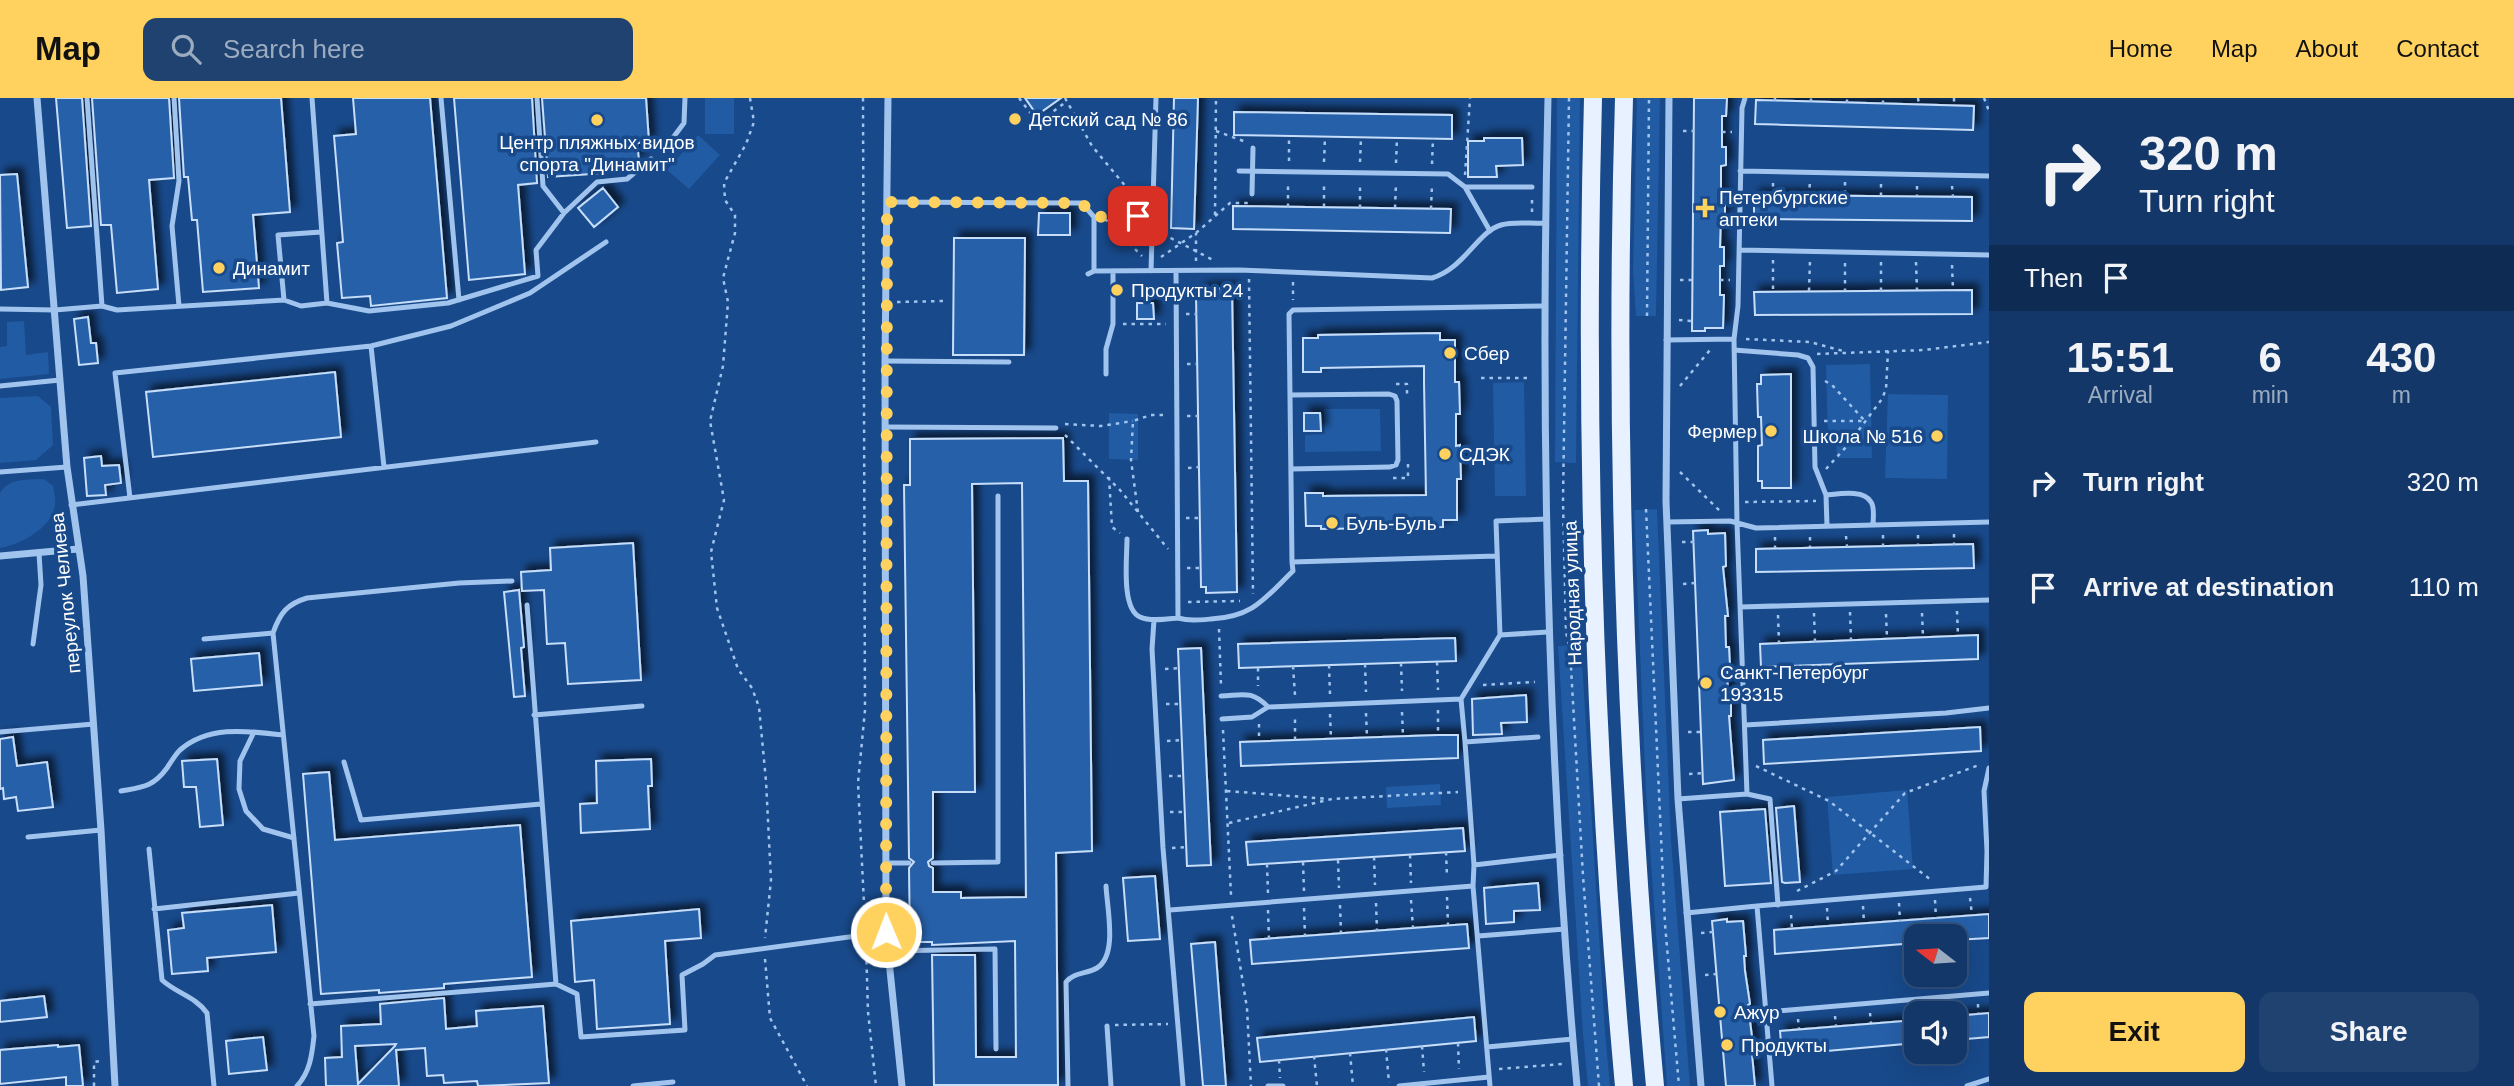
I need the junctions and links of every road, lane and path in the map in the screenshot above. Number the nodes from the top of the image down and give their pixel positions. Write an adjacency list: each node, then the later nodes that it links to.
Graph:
1 (37, 98): 95 (street, переулок Челиева)
2 (87, 98): 91 (lane)
3 (174, 98): 92 (lane)
4 (312, 98): 57 (lane)
5 (441, 98): 87 (lane)
6 (537, 98): 50 (lane)
7 (685, 98): 35 (lane)
8 (750, 98): 287 (path)
9 (863, 98): 285 (path)
10 (888, 98): 48 (street)
11 (1019, 98): 26 (path)
12 (1156, 98): 55 (lane)
13 (1216, 98): 31 (path)
14 (1470, 98): 43 (path)
15 (1548, 98): 54 (street)
16 (1569, 98): 334 (path)
17 (1593, 98): 335 (main road, Народная улица)
18 (1624, 98): 336 (main road)
19 (1649, 98): 99 (path)
20 (1669, 98): 106 (street)
21 (1745, 98): 39 (lane)
22 (1883, 98): 27 (path)
23 (1919, 98): 28 (path)
24 (1954, 98): 29 (path)
25 (1984, 98): 30 (path)
26 (1066, 99): 52 (path)
27 (1883, 104)
28 (1919, 104)
29 (1954, 106)
30 (1989, 111)
31 (1216, 131): 34 (path); 51 (path)
32 (1683, 131): 33 (path)
33 (1694, 131)
34 (1253, 146): 38 (lane)
35 (663, 152)
36 (651, 159): 50 (lane)
37 (1239, 171): 38 (lane)
38 (1252, 171): 43 (lane); 45 (lane)
39 (1740, 172): 40 (lane); 61 (lane)
40 (1773, 172): 41 (lane); 46 (path)
41 (1810, 173): 42 (lane); 47 (path)
42 (1989, 176)
43 (1465, 187): 44 (lane); 56 (lane)
44 (1532, 187)
45 (1252, 194)
46 (1773, 195)
47 (1809, 195)
48 (887, 202): 53 (lane); 113 (street)
49 (1252, 203): 51 (path)
50 (564, 213): 87 (lane)
51 (1215, 215): 58 (path)
52 (1102, 216): 53 (path); 72 (path)
53 (1094, 217): 73 (lane)
54 (1545, 223): 56 (lane); 93 (street)
55 (1152, 229): 60 (path); 72 (lane)
56 (1490, 230): 77 (lane)
57 (321, 232): 86 (lane); 90 (lane)
58 (1196, 233): 60 (path); 62 (path)
59 (606, 242): 108 (lane)
60 (1181, 243): 62 (path); 72 (path)
61 (1739, 250): 63 (lane); 105 (lane)
62 (1196, 251): 70 (path); 71 (path)
63 (1773, 251): 64 (lane); 85 (path)
64 (1810, 252): 65 (lane); 82 (path)
65 (1844, 252): 66 (lane); 83 (path)
66 (1881, 253): 67 (lane); 84 (path)
67 (1916, 254): 68 (lane); 80 (path)
68 (1952, 254): 69 (lane); 81 (path)
69 (1989, 255)
70 (1196, 261)
71 (1216, 261)
72 (1152, 264): 74 (lane)
73 (1113, 271): 74 (lane); 103 (lane)
74 (1151, 271): 75 (lane)
75 (1176, 271): 76 (lane); 102 (lane)
76 (1249, 272): 77 (lane); 182 (path)
77 (1293, 273): 96 (path)
78 (1680, 280): 79 (path)
79 (1692, 280)
80 (1917, 290)
81 (1953, 290)
82 (1809, 291)
83 (1845, 291)
84 (1881, 291)
85 (1773, 292)
86 (284, 300): 90 (lane); 92 (lane)
87 (460, 300): 90 (lane)
88 (944, 301): 89 (path)
89 (897, 302)
90 (327, 303)
91 (102, 306): 92 (lane); 95 (lane)
92 (179, 306)
93 (1544, 306): 96 (lane); 154 (street)
94 (0, 309): 95 (lane)
95 (55, 310): 121 (street, переулок Челиева)
96 (1293, 310): 125 (lane)
97 (1183, 314): 98 (path)
98 (1196, 314)
99 (1647, 316)
100 (1679, 320): 101 (path)
101 (1692, 320)
102 (1177, 323): 103 (path); 127 (lane)
103 (1113, 324): 117 (lane)
104 (1719, 339): 105 (lane); 106 (lane); 124 (path)
105 (1734, 339): 109 (lane); 111 (path)
106 (1666, 340): 156 (street)
107 (1989, 341): 110 (path)
108 (371, 346): 137 (lane); 147 (lane)
109 (1734, 350): 112 (lane); 149 (lane)
110 (1888, 351): 111 (path); 130 (path)
111 (1846, 352): 112 (path)
112 (1808, 358): 118 (lane)
113 (885, 361): 114 (lane); 132 (street)
114 (1009, 362)
115 (1184, 364): 116 (path)
116 (1197, 364)
117 (1106, 374)
118 (1813, 375): 130 (path); 131 (lane)
119 (1531, 378): 120 (path)
120 (1481, 379)
121 (60, 380): 123 (lane); 136 (street, переулок Челиева)
122 (1394, 384): 126 (path)
123 (0, 386)
124 (1679, 386)
125 (1290, 396): 140 (lane); 140 (lane)
126 (1407, 397)
127 (1177, 415): 128 (path); 129 (path); 169 (lane)
128 (1198, 416)
129 (1133, 421): 133 (path); 152 (path)
130 (1864, 421): 131 (path); 144 (path)
131 (1814, 422): 144 (lane)
132 (885, 427): 133 (lane); 254 (street)
133 (1056, 428): 143 (path)
134 (596, 442): 137 (lane)
135 (1408, 464): 145 (path)
136 (67, 467): 141 (lane); 150 (street, переулок Челиева)
137 (384, 467): 147 (lane)
138 (1199, 467): 139 (path)
139 (1186, 468)
140 (1291, 469): 170 (lane)
141 (0, 472)
142 (1680, 472): 155 (path)
143 (1109, 477): 152 (path); 162 (path)
144 (1819, 477): 148 (lane)
145 (1383, 478)
146 (999, 496): 256 (lane)
147 (130, 498): 150 (lane)
148 (1826, 498): 149 (path); 159 (lane); 160 (lane)
149 (1737, 502): 158 (lane)
150 (71, 505): 165 (street, переулок Челиева)
151 (1646, 509): 337 (path)
152 (1138, 515): 169 (path)
153 (1200, 518): 161 (path)
154 (1546, 519): 168 (lane); 191 (street)
155 (1730, 521): 156 (lane); 158 (lane)
156 (1667, 522): 243 (street)
157 (1989, 522): 159 (lane)
158 (1737, 523): 160 (lane); 186 (lane)
159 (1873, 525): 160 (lane)
160 (1826, 526)
161 (1186, 529)
162 (1127, 539): 189 (lane)
163 (1682, 542): 164 (path)
164 (1693, 542)
165 (78, 549): 166 (street); 218 (street, переулок Челиева)
166 (39, 553): 167 (street); 201 (lane)
167 (0, 556)
168 (1497, 556): 170 (lane); 193 (lane)
169 (1178, 559): 171 (path); 187 (lane)
170 (1292, 562): 182 (lane)
171 (1200, 568)
172 (512, 581): 192 (lane)
173 (1695, 583): 174 (path)
174 (1683, 584)
175 (1188, 591): 179 (path)
176 (1957, 600): 177 (lane); 178 (lane); 194 (path)
177 (1989, 600)
178 (1922, 601): 180 (lane); 195 (path)
179 (1188, 602): 182 (path); 190 (path)
180 (1885, 602): 181 (lane); 197 (path)
181 (1850, 603): 183 (lane); 198 (path)
182 (1255, 604): 188 (lane)
183 (1814, 604): 185 (lane); 199 (path)
184 (527, 605): 216 (lane)
185 (1777, 606): 186 (lane); 200 (path)
186 (1740, 607): 219 (lane)
187 (1178, 618): 189 (lane); 190 (lane)
188 (1218, 619): 190 (lane); 207 (path)
189 (1154, 620): 204 (lane)
190 (1188, 621)
191 (1548, 632): 193 (lane); 253 (street)
192 (273, 633): 196 (lane); 224 (lane)
193 (1500, 635): 206 (lane)
194 (1958, 636)
195 (1923, 637)
196 (204, 639)
197 (1887, 639)
198 (1851, 640)
199 (1815, 642)
200 (1779, 643)
201 (33, 644)
202 (1179, 668): 204 (path)
203 (1258, 668): 208 (path)
204 (1153, 670): 211 (lane)
205 (1535, 682): 206 (path)
206 (1469, 685): 209 (lane)
207 (1221, 696): 208 (lane)
208 (1258, 697): 213 (lane)
209 (1461, 699): 213 (lane); 229 (lane)
210 (1180, 704): 211 (path)
211 (1155, 705): 227 (lane)
212 (642, 706): 216 (lane)
213 (1268, 707): 215 (lane)
214 (1989, 708): 219 (lane)
215 (1258, 714): 217 (lane); 228 (path)
216 (534, 715): 244 (lane)
217 (1222, 719): 239 (path)
218 (94, 723): 220 (lane); 248 (street, переулок Челиева)
219 (1745, 725): 231 (lane)
220 (0, 732)
221 (254, 732): 224 (lane); 238 (lane); 251 (lane)
222 (1688, 732): 223 (path)
223 (1701, 732)
224 (283, 736): 251 (lane)
225 (1538, 737): 229 (lane)
226 (1182, 740): 227 (path)
227 (1157, 741): 236 (lane)
228 (1259, 741)
229 (1465, 741): 240 (lane)
230 (344, 762): 244 (lane)
231 (1746, 762): 241 (lane); 249 (path)
232 (1989, 762): 249 (path)
233 (1989, 768): 261 (lane)
234 (1703, 773): 235 (path)
235 (1689, 774)
236 (1159, 776): 237 (path); 245 (lane)
237 (1183, 776)
238 (121, 791)
239 (1227, 791): 242 (path); 247 (path)
240 (1468, 791): 242 (path); 257 (lane)
241 (1747, 794): 243 (lane); 270 (lane)
242 (1332, 799): 247 (path)
243 (1678, 799): 274 (street)
244 (541, 804): 291 (lane)
245 (1161, 812): 246 (path); 273 (lane)
246 (1185, 812)
247 (1228, 823): 268 (path)
248 (101, 830): 250 (lane); 305 (street, переулок Челиева)
249 (1870, 833): 262 (path); 270 (path)
250 (27, 836)
251 (294, 838): 264 (lane)
252 (149, 849): 272 (lane)
253 (1561, 855): 257 (lane); 280 (street)
254 (885, 863): 255 (lane); 282 (street)
255 (909, 863)
256 (933, 863)
257 (1474, 865): 259 (lane)
258 (1106, 886): 323 (lane)
259 (1473, 886): 268 (lane); 286 (lane)
260 (1970, 889): 261 (lane); 262 (lane); 275 (path)
261 (1987, 889)
262 (1945, 891): 263 (lane)
263 (1934, 892): 265 (lane); 276 (path)
264 (299, 893): 272 (lane); 293 (lane)
265 (1898, 895): 266 (lane); 277 (path)
266 (1862, 898): 267 (lane); 278 (path)
267 (1826, 901): 269 (lane); 279 (path)
268 (1232, 904): 273 (lane); 326 (path)
269 (1791, 904): 270 (lane); 281 (path)
270 (1779, 905): 271 (lane)
271 (1757, 906): 274 (lane); 294 (lane)
272 (154, 909): 317 (lane)
273 (1170, 910): 295 (lane)
274 (1686, 913): 338 (street)
275 (1972, 915)
276 (1936, 918)
277 (1900, 921)
278 (1864, 923)
279 (1828, 926)
280 (1565, 929): 286 (lane); 297 (street)
281 (1793, 929)
282 (886, 932): 285 (lane); 288 (street)
283 (1713, 932): 284 (path)
284 (1701, 933)
285 (865, 935): 287 (lane); 321 (path)
286 (1478, 936): 300 (lane)
287 (764, 948): 291 (lane); 320 (path)
288 (888, 951): 301 (lane); 322 (street)
289 (1716, 974): 290 (path)
290 (1705, 975)
291 (556, 984): 293 (lane)
292 (1989, 993): 294 (lane)
293 (310, 1004): 318 (lane)
294 (1766, 1012): 339 (lane)
295 (1178, 1024): 296 (path); 325 (lane)
296 (1107, 1026): 324 (lane)
297 (1573, 1039): 300 (lane); 333 (street)
298 (1458, 1043): 311 (path)
299 (1422, 1046): 313 (path)
300 (1487, 1047): 308 (lane)
301 (996, 1049)
302 (1386, 1049): 330 (path)
303 (1350, 1053): 329 (path)
304 (1314, 1056): 328 (path)
305 (114, 1060): 315 (path); 316 (street, переулок Челиева)
306 (1279, 1060): 314 (path)
307 (1562, 1064): 308 (path)
308 (1489, 1070): 309 (lane)
309 (1489, 1077): 311 (lane); 332 (lane)
310 (1989, 1079): 340 (lane)
311 (1460, 1080): 313 (lane)
312 (673, 1082): 319 (lane)
313 (1425, 1083): 331 (lane)
314 (1282, 1085): 327 (lane)
315 (94, 1086)
316 (115, 1086)
317 (214, 1086)
318 (297, 1086)
319 (633, 1086)
320 (807, 1086)
321 (876, 1086)
322 (902, 1086)
323 (1068, 1086)
324 (1111, 1086)
325 (1183, 1086)
326 (1251, 1086)
327 (1268, 1086)
328 (1317, 1086)
329 (1353, 1086)
330 (1389, 1086)
331 (1399, 1086)
332 (1490, 1086)
333 (1577, 1086)
334 (1599, 1086)
335 (1624, 1086)
336 (1655, 1086)
337 (1679, 1086)
338 (1700, 1086)
339 (1772, 1086)
340 (1968, 1086)

